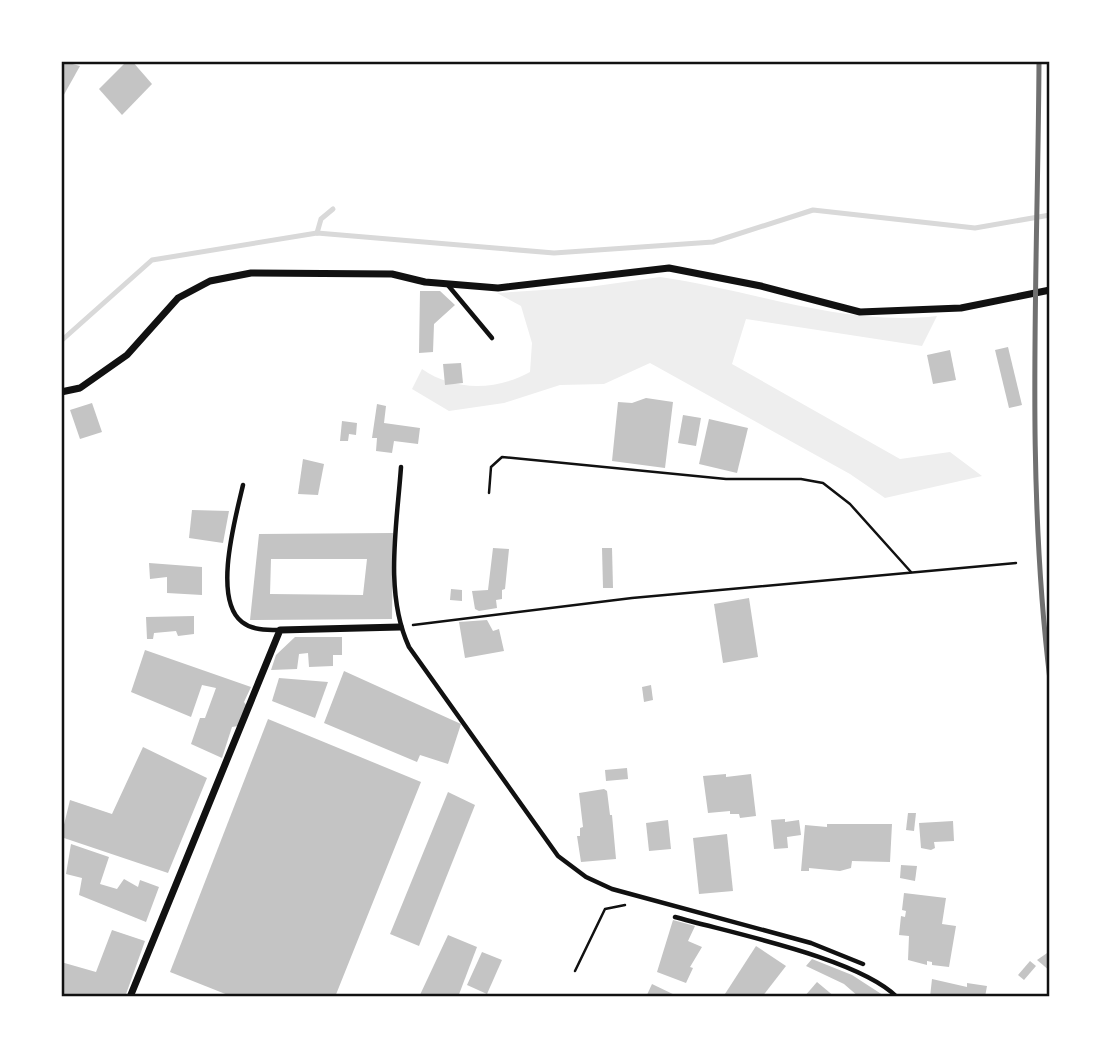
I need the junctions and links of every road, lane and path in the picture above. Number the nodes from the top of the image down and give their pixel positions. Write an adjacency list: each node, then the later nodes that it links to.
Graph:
1 (446, 284): 2 (street); 3 (lane); 4 (street)
2 (1050, 290)
3 (492, 338)
4 (61, 392)
5 (401, 467): 10 (lane)
6 (243, 485): 11 (lane)
7 (489, 493): 9 (path)
8 (1016, 563): 9 (path)
9 (911, 572): 10 (path)
10 (400, 627): 11 (street); 14 (lane)
11 (280, 630): 16 (street)
12 (627, 905): 15 (path)
13 (675, 917): 17 (lane)
14 (863, 964)
15 (575, 971)
16 (130, 997)
17 (897, 997)

